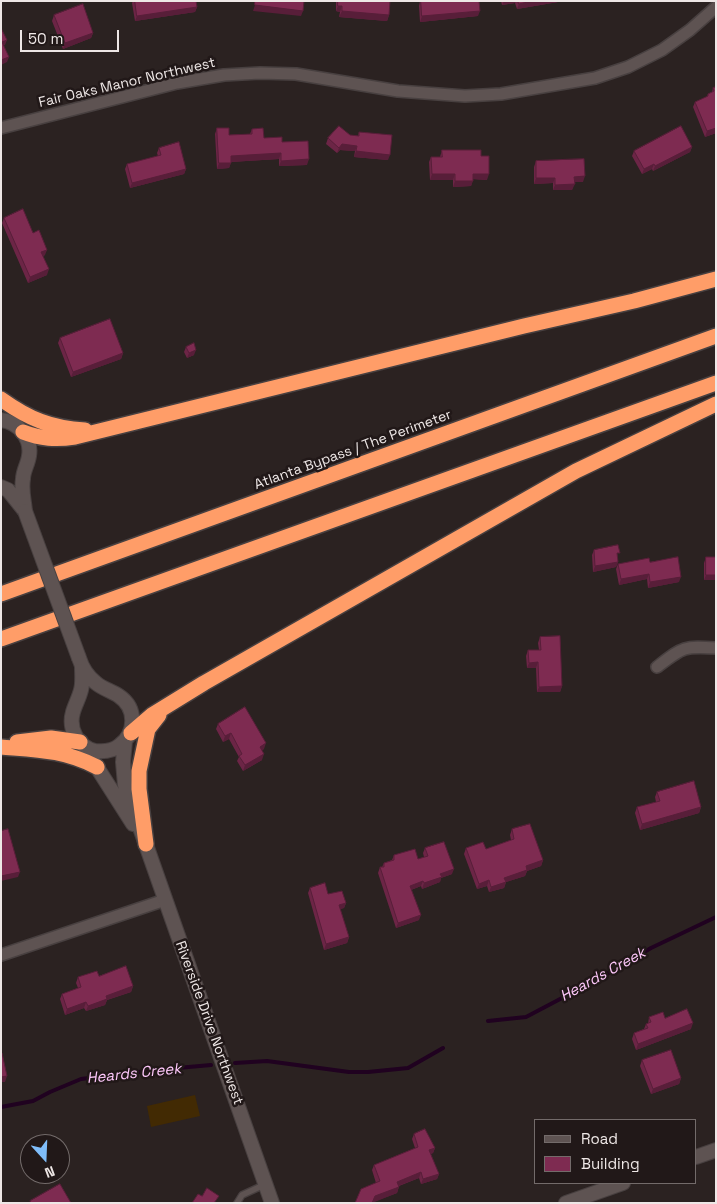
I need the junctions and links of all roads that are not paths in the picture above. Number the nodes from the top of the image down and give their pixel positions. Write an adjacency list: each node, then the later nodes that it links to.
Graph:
1 (716, 7): 2 (street, Fair Oaks Manor Northwest)
2 (1, 128)
3 (716, 279): 9 (highway)
4 (716, 336): 13 (highway, Atlanta Bypass / The Perimeter)
5 (716, 384): 14 (highway)
6 (1, 399): 9 (highway)
7 (716, 404): 18 (highway)
8 (4, 418): 10 (street)
9 (102, 430): 10 (highway)
10 (23, 432): 12 (street)
11 (1, 487): 12 (street)
12 (25, 511): 16 (street, bridge)
13 (1, 594)
14 (1, 639)
15 (716, 648): 17 (street)
16 (80, 662): 19 (street, Riverside Drive Northwest); 20 (street, Riverside Drive Northwest)
17 (657, 667)
18 (164, 708): 19 (highway); 23 (highway)
19 (128, 737): 20 (street); 23 (street, Riverside Drive Northwest)
20 (82, 744): 21 (highway); 22 (street, Riverside Drive Northwest)
21 (1, 746): 22 (highway)
22 (97, 767): 23 (street, Riverside Drive Northwest)
23 (146, 844): 24 (street, Riverside Drive Northwest)
24 (165, 900): 25 (street); 28 (street, Riverside Drive Northwest)
25 (1, 955)
26 (716, 1150): 27 (street)
27 (697, 1157)
28 (266, 1184): 30 (lane); 31 (street, Riverside Drive Northwest)
29 (620, 1184): 32 (street)
30 (237, 1203)
31 (272, 1203)
32 (566, 1203)

